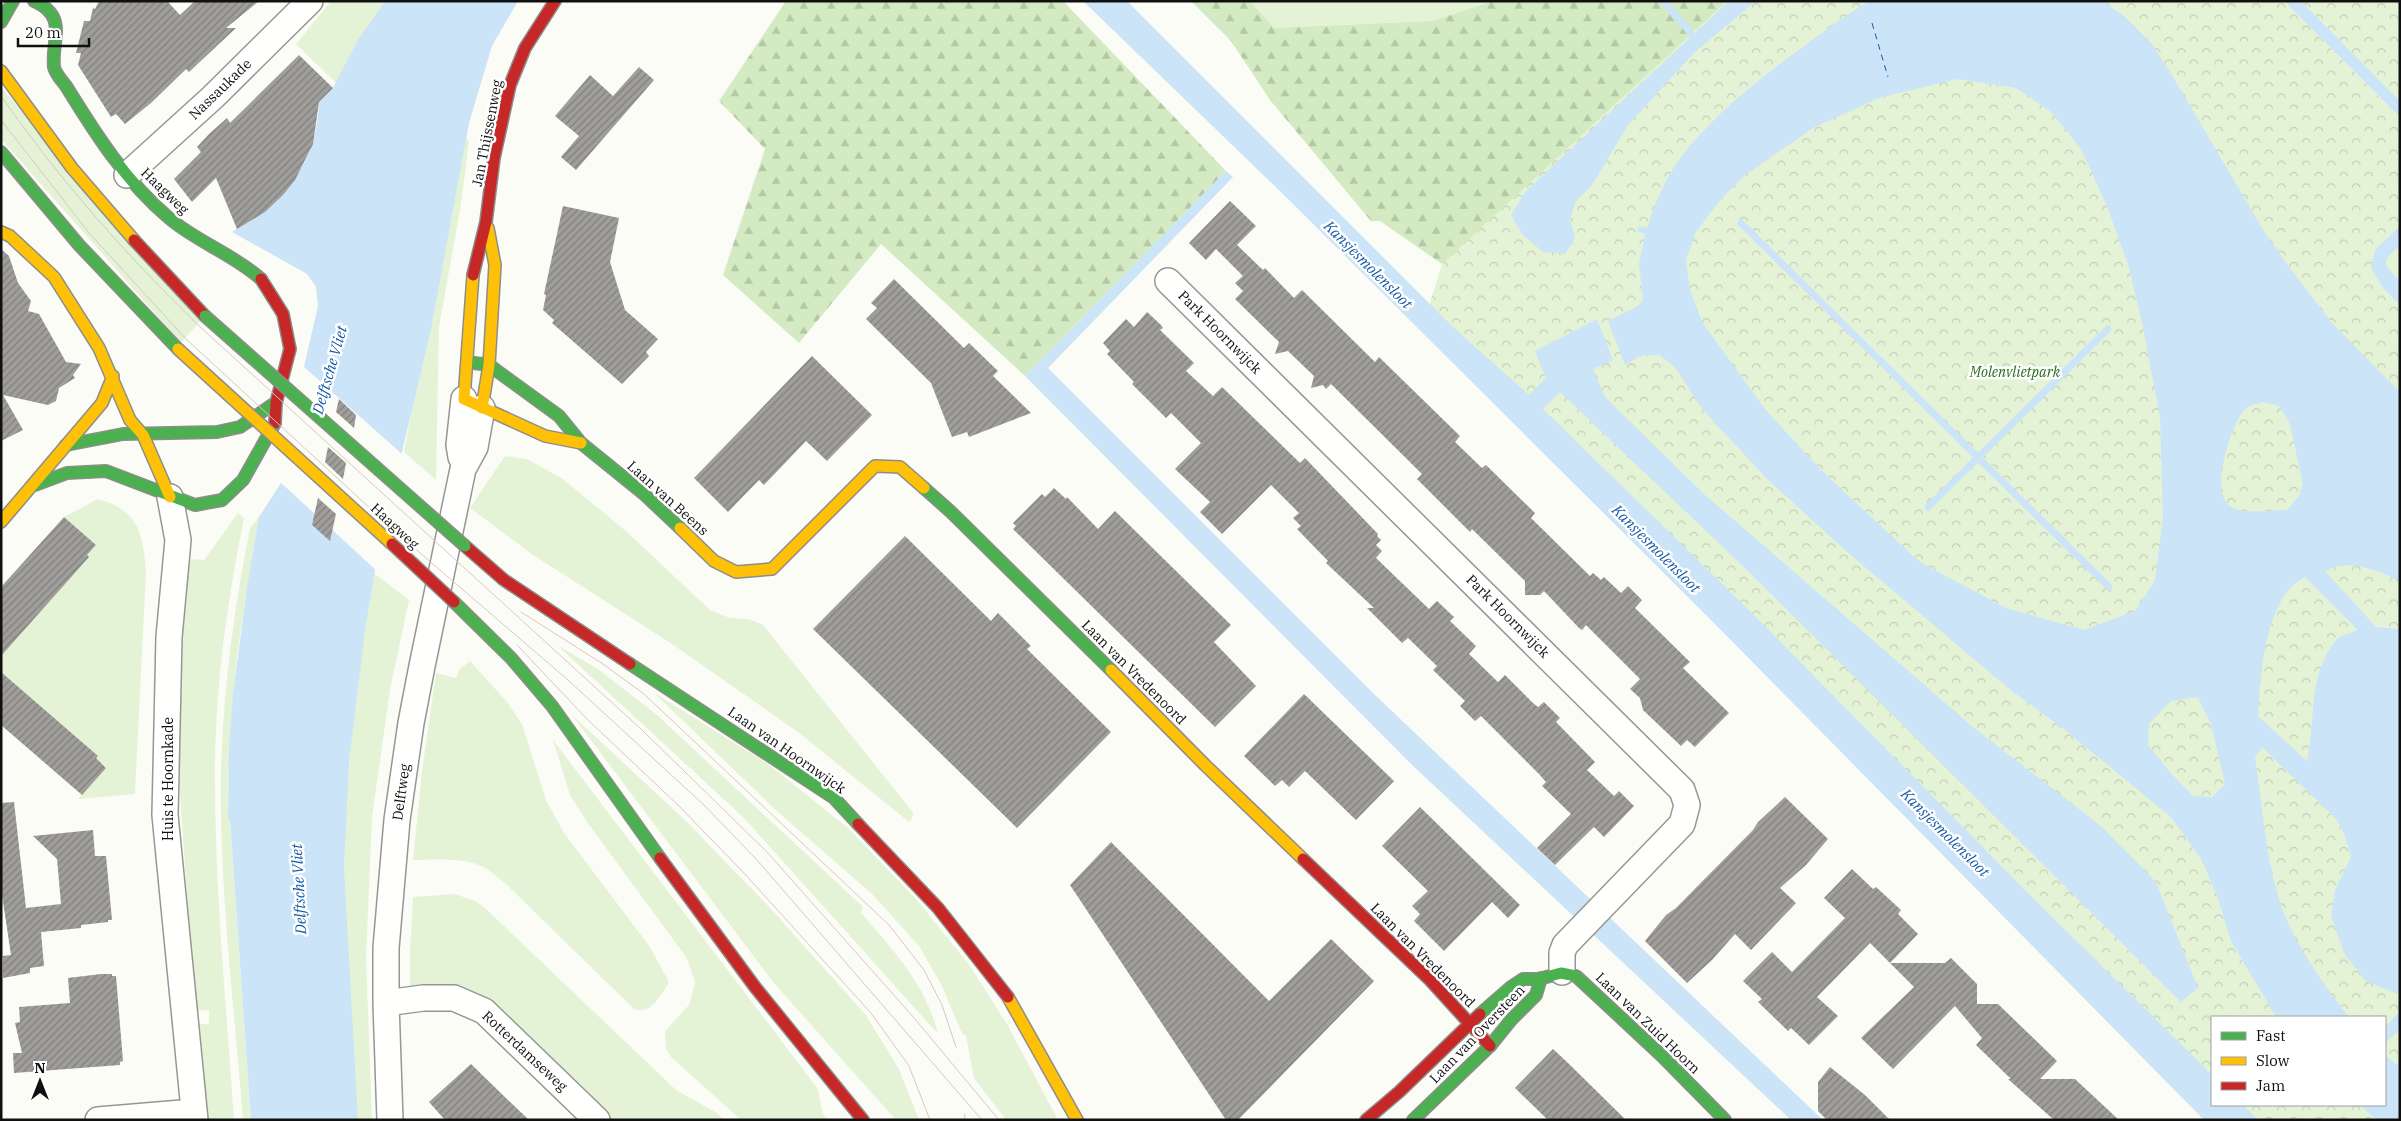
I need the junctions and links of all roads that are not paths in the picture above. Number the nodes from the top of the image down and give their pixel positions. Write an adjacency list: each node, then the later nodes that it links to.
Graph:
1 (13, 1): 5 (street)
2 (310, 1): 8 (street, Nassaukade)
3 (555, 1): 9 (street, Jan Thijssenweg)
4 (42, 3): 8 (street, Haagweg)
5 (1, 22)
6 (1, 71): 33 (street, Laan van Hoornwijck, bridge)
7 (1, 152): 32 (street, Haagweg, bridge)
8 (128, 175): 15 (street, Haagweg)
9 (486, 222): 12 (street, Jan Thijssenweg); 13 (street, Jan Thijssenweg)
10 (1, 232): 14 (street)
11 (1168, 281): 24 (street, Park Hoornwijck)
12 (467, 362): 13 (street, Laan van Beens); 16 (street, Jan Thijssenweg)
13 (489, 365): 16 (street, Jan Thijssenweg); 18 (street, Laan van Beens)
14 (113, 376): 17 (street); 19 (street)
15 (276, 403): 17 (street); 21 (street, Haagweg)
16 (473, 404): 18 (street, Laan van Beens); 25 (street, Delftweg)
17 (143, 435): 19 (street); 21 (street)
18 (581, 444): 23 (street, Laan van Beens)
19 (66, 446): 20 (street)
20 (35, 485): 21 (street, Haagweg); 22 (street)
21 (170, 498): 28 (street, Huis te Hoornkade)
22 (1, 522)
23 (736, 572): 26 (street, Laan van Vredenoord)
24 (1552, 975): 26 (street, Laan van Oversteen); 27 (street, Laan van Oversteen); 36 (street, Laan van Zuid Hoorn)
25 (386, 1003): 30 (street, Delftweg); 31 (street, Rotterdamseweg)
26 (1469, 1022): 27 (street, Laan van Vredenoord); 34 (street, Laan van Oversteen)
27 (1490, 1046): 35 (street, Laan van Oversteen)
28 (194, 1116): 29 (street)
29 (98, 1120)
30 (390, 1120)
31 (597, 1120)
32 (862, 1120)
33 (1077, 1120)
34 (1366, 1120)
35 (1413, 1120)
36 (1725, 1120)

